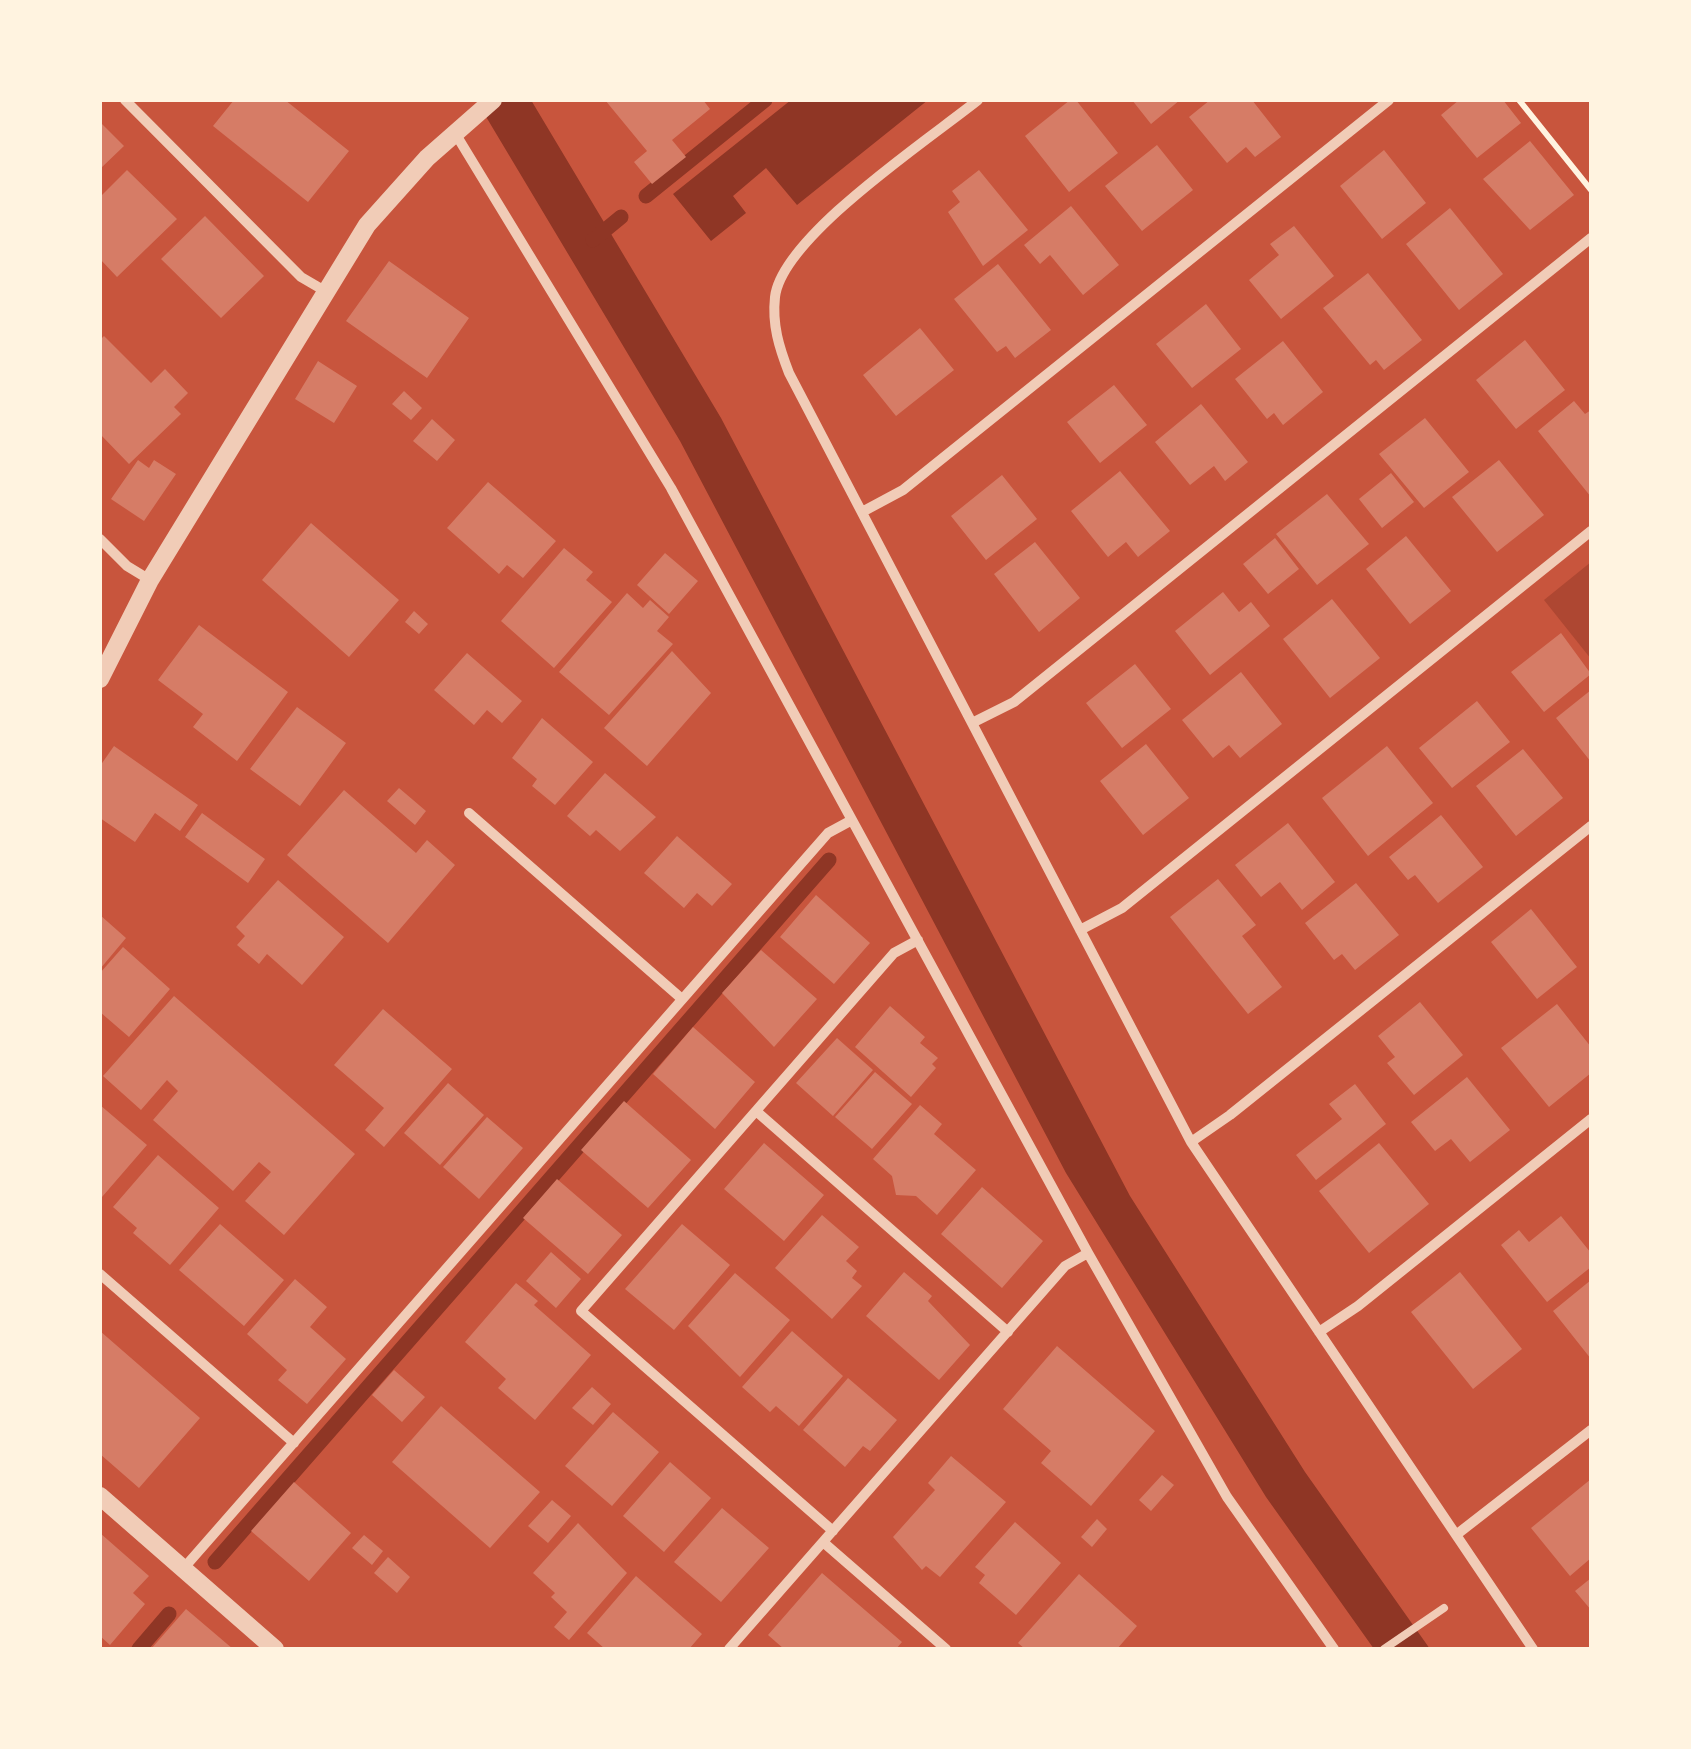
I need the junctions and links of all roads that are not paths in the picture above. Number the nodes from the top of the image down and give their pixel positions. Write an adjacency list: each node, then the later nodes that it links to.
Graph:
1 (125, 100): 7 (street)
2 (493, 100): 5 (street)
3 (978, 100): 8 (street)
4 (1389, 100): 8 (street)
5 (461, 128): 7 (street); 15 (street)
6 (1591, 238): 13 (street)
7 (324, 291): 11 (street)
8 (862, 512): 13 (street)
9 (1591, 532): 17 (street)
10 (100, 539): 11 (street)
11 (150, 580): 12 (street)
12 (100, 679)
13 (972, 723): 17 (street)
14 (469, 813): 19 (street)
15 (852, 820): 18 (street); 19 (street)
16 (1591, 826): 22 (street)
17 (1080, 930): 22 (street)
18 (918, 940): 20 (street); 23 (street)
19 (682, 999): 28 (street)
20 (756, 1111): 25 (street); 30 (street)
21 (1591, 1119): 26 (street)
22 (1190, 1142): 26 (street)
23 (1088, 1253): 25 (street); 38 (street)
24 (100, 1274): 28 (street)
25 (1008, 1332): 30 (street)
26 (1318, 1332): 31 (street)
27 (1591, 1430): 31 (street)
28 (294, 1442): 33 (street)
29 (100, 1496): 33 (street)
30 (834, 1530): 32 (street)
31 (1456, 1535): 40 (street)
32 (823, 1542): 36 (street); 37 (street)
33 (183, 1569): 35 (street)
34 (1444, 1608): 39 (lane)
35 (274, 1649)
36 (729, 1649)
37 (946, 1649)
38 (1334, 1649)
39 (1384, 1649)
40 (1532, 1649)

